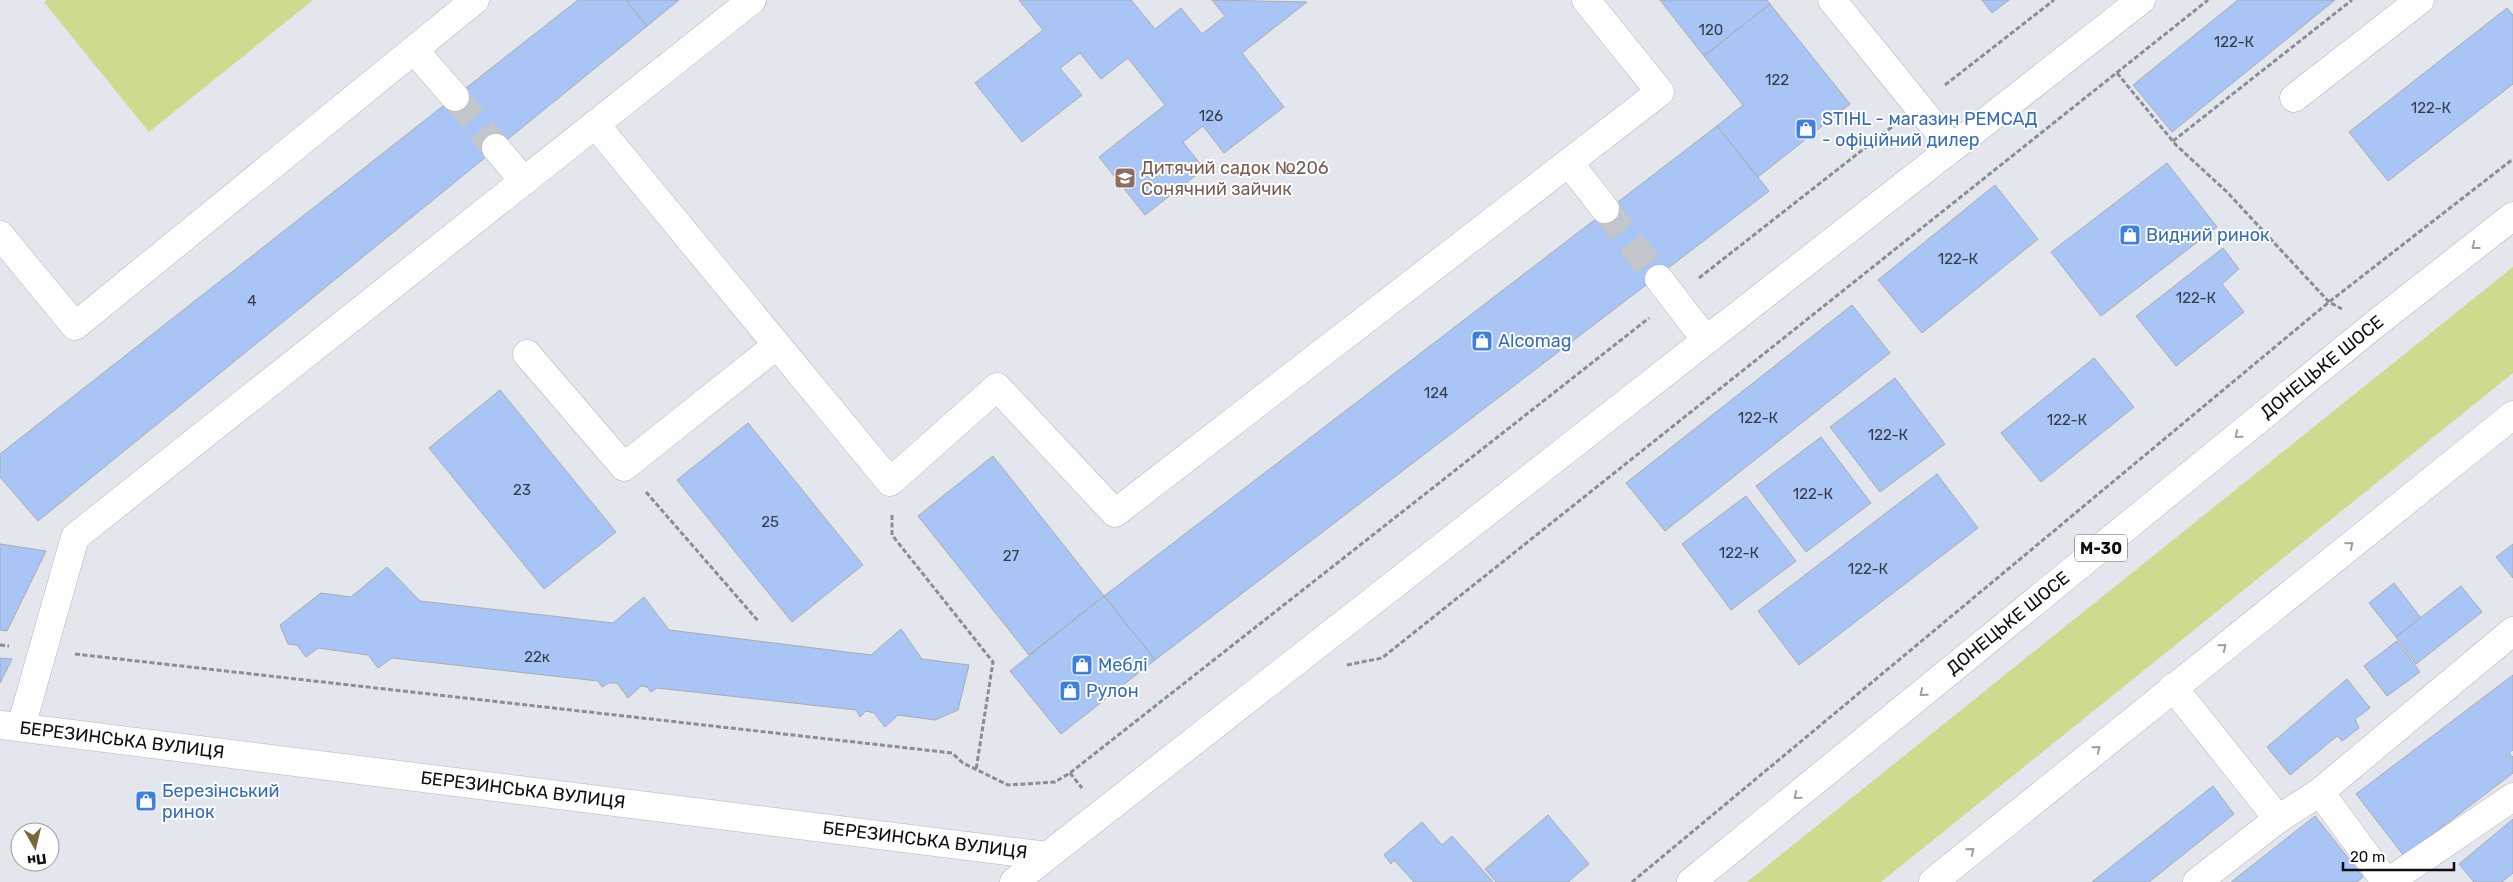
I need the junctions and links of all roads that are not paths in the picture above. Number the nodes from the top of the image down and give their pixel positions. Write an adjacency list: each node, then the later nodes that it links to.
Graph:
1 (475, 0): 7 (main road)
2 (752, 0): 10 (main road)
3 (1586, 0): 13 (main road)
4 (1832, 0): 12 (main road)
5 (2141, 0): 12 (main road)
6 (2420, 0): 9 (main road)
7 (414, 50): 8 (main road); 17 (main road)
8 (454, 97)
9 (2294, 98)
10 (595, 124): 14 (main road); 20 (main road)
11 (496, 148): 14 (main road)
12 (1952, 148): 19 (main road)
13 (1569, 163): 15 (main road); 20 (main road)
14 (524, 181): 25 (main road)
15 (1605, 209)
16 (2513, 216): 31 (main road, ДОНЕЦЬКЕ ШОСЕ / М-30, one-way to 31)
17 (0, 236)
18 (1666, 288): 19 (main road)
19 (1706, 340): 29 (main road)
20 (777, 344): 21 (main road)
21 (527, 354)
22 (2513, 415): 24 (main road, one-way to 22)
23 (2513, 631): 26 (main road)
24 (2173, 687): 28 (main road); 32 (main road, one-way to 24)
25 (10, 726): 29 (main road, БЕРЕЗИНСЬКА ВУЛИЦЯ)
26 (2320, 792): 28 (main road); 34 (main road)
27 (2513, 797): 34 (main road)
28 (2278, 819): 33 (main road)
29 (1047, 856): 30 (main road)
30 (1014, 882)
31 (1691, 882)
32 (1933, 882)
33 (2197, 882)
34 (2387, 882)

